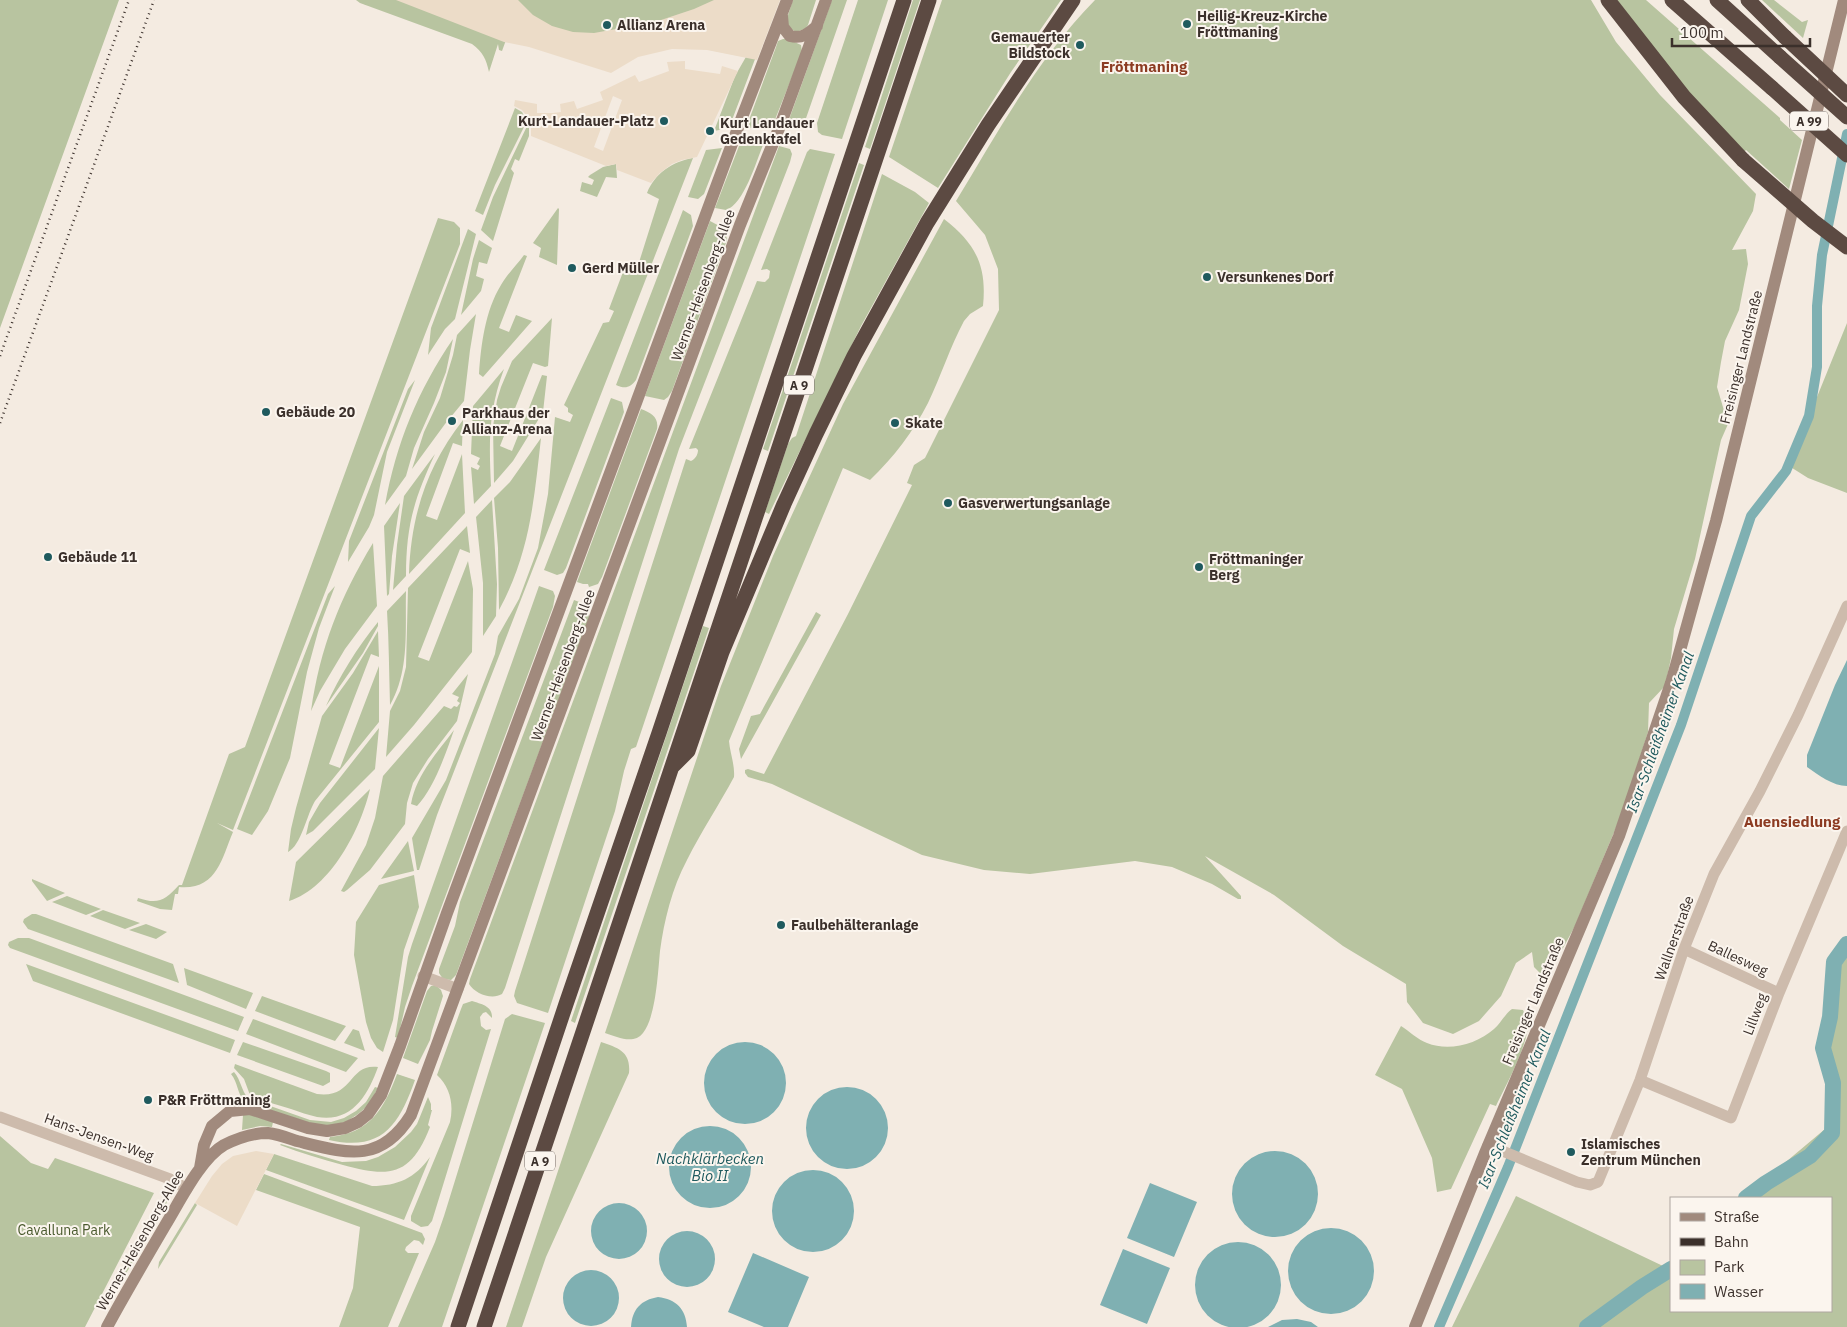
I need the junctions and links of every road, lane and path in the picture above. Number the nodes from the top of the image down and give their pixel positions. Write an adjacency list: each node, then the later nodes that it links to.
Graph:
1 (787, 0): 12 (street, Werner-Heisenberg-Allee)
2 (826, 0): 13 (street, Werner-Heisenberg-Allee)
3 (904, 0): 32 (highway, A 9)
4 (929, 0): 20 (highway, A 9)
5 (1073, 0): 14 (highway)
6 (1084, 0): 14 (highway)
7 (1608, 0): 18 (highway, bridge)
8 (1717, 0): 16 (highway, A 99, bridge)
9 (1748, 0): 15 (highway, bridge)
10 (1844, 0): 28 (street, Freisinger Landstraße)
11 (1670, 1): 17 (highway, A 99, bridge)
12 (782, 16): 13 (street); 23 (street, Werner-Heisenberg-Allee)
13 (817, 26): 24 (street, Werner-Heisenberg-Allee)
14 (1055, 28): 20 (highway)
15 (1847, 95)
16 (1847, 117)
17 (1847, 155)
18 (1847, 247)
19 (1847, 606): 22 (street, Wallnerstraße)
20 (670, 770): 33 (highway, A 9)
21 (1847, 831): 25 (street, Lillweg)
22 (1684, 949): 25 (street, Ballesweg); 26 (street, Wallnerstraße)
23 (423, 976): 24 (street); 29 (street, Werner-Heisenberg-Allee)
24 (458, 990): 29 (street, Werner-Heisenberg-Allee)
25 (1779, 993): 26 (street, Lillweg)
26 (1640, 1080): 28 (street, Wallnerstraße)
27 (0, 1117): 30 (street, Hans-Jensen-Weg)
28 (1488, 1145): 34 (street, Freisinger Landstraße)
29 (200, 1168): 30 (street, Werner-Heisenberg-Allee)
30 (187, 1189): 31 (street, Werner-Heisenberg-Allee)
31 (107, 1327)
32 (458, 1327)
33 (484, 1327)
34 (1415, 1327)

